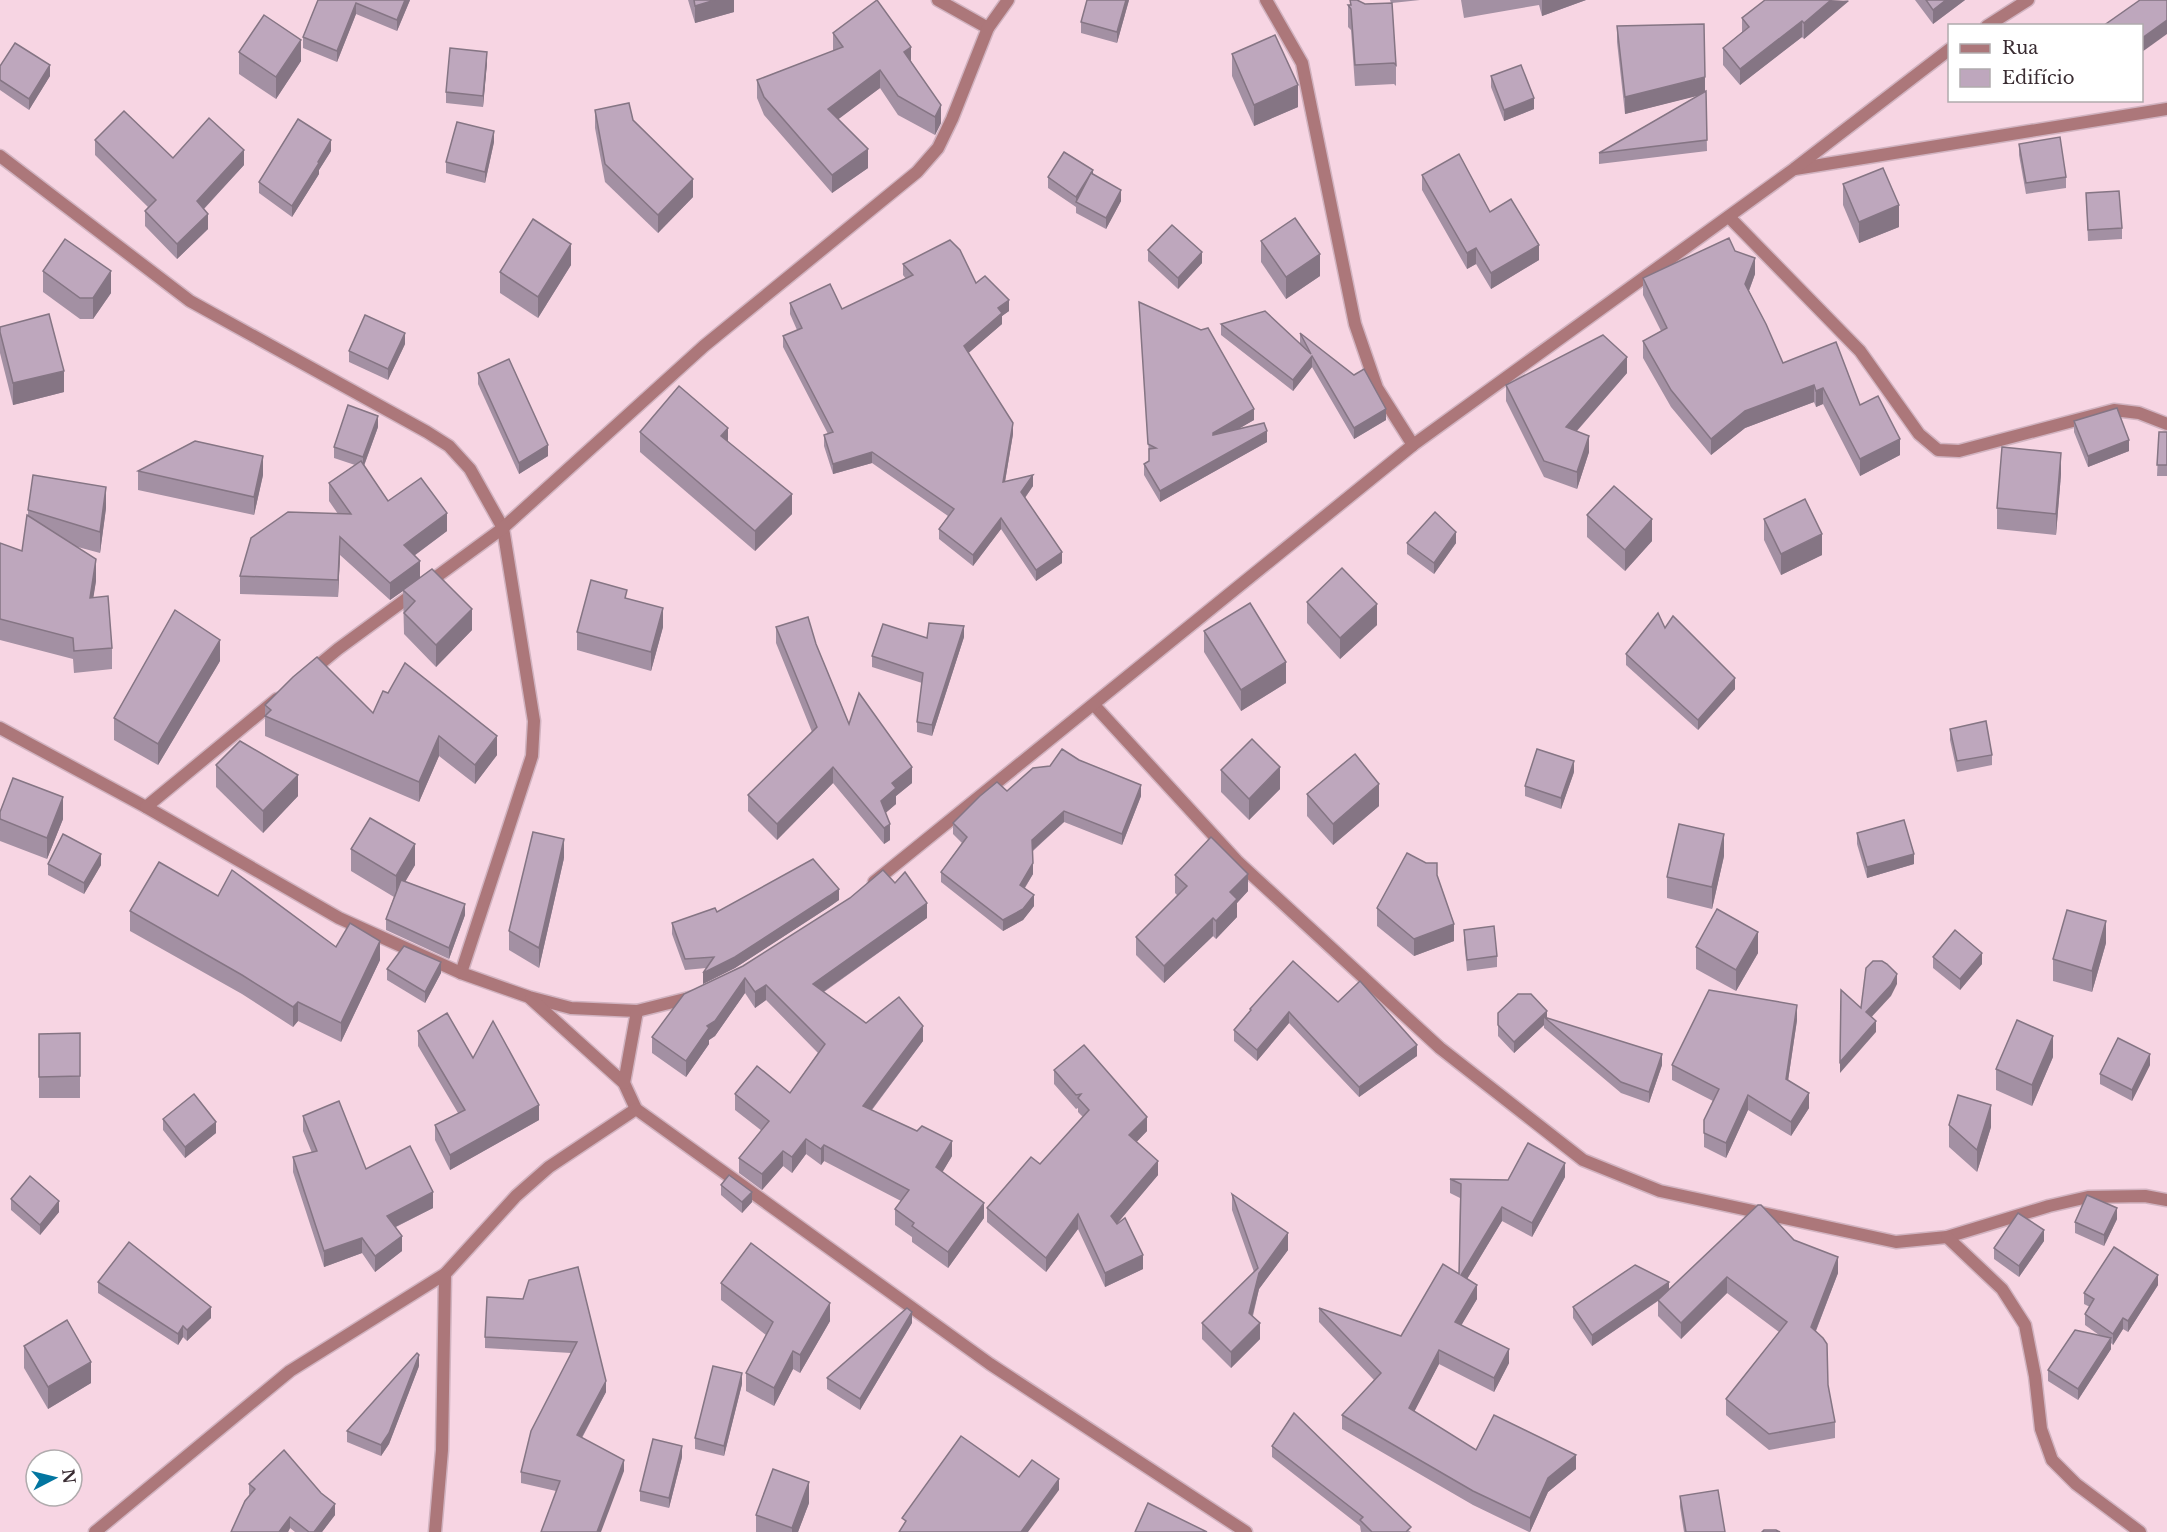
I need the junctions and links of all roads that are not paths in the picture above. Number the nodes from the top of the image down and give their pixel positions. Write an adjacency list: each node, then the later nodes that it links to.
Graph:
1 (938, 0): 6 (street)
2 (1008, 0): 6 (street)
3 (1266, 0): 13 (street)
4 (2028, 0): 5 (street)
5 (1990, 24)
6 (988, 28): 14 (street)
7 (1948, 51): 10 (street)
8 (2167, 109): 10 (street)
9 (0, 156): 14 (street)
10 (1794, 169): 11 (street)
11 (1729, 217): 12 (street); 13 (street)
12 (2167, 424)
13 (1413, 446): 17 (street)
14 (503, 528): 15 (street); 21 (street)
15 (302, 679)
16 (283, 694): 19 (street)
17 (1094, 705): 20 (street); 28 (street)
18 (0, 728): 19 (street)
19 (146, 807): 21 (street)
20 (862, 892)
21 (460, 973): 23 (street)
22 (709, 990): 24 (street)
23 (529, 997): 24 (street); 25 (street)
24 (637, 1011): 25 (street)
25 (624, 1083): 26 (street)
26 (636, 1109): 29 (street); 32 (street)
27 (2167, 1200): 28 (street)
28 (1947, 1237): 33 (street)
29 (445, 1274): 30 (street); 31 (street)
30 (95, 1532)
31 (435, 1532)
32 (1246, 1532)
33 (2140, 1532)

